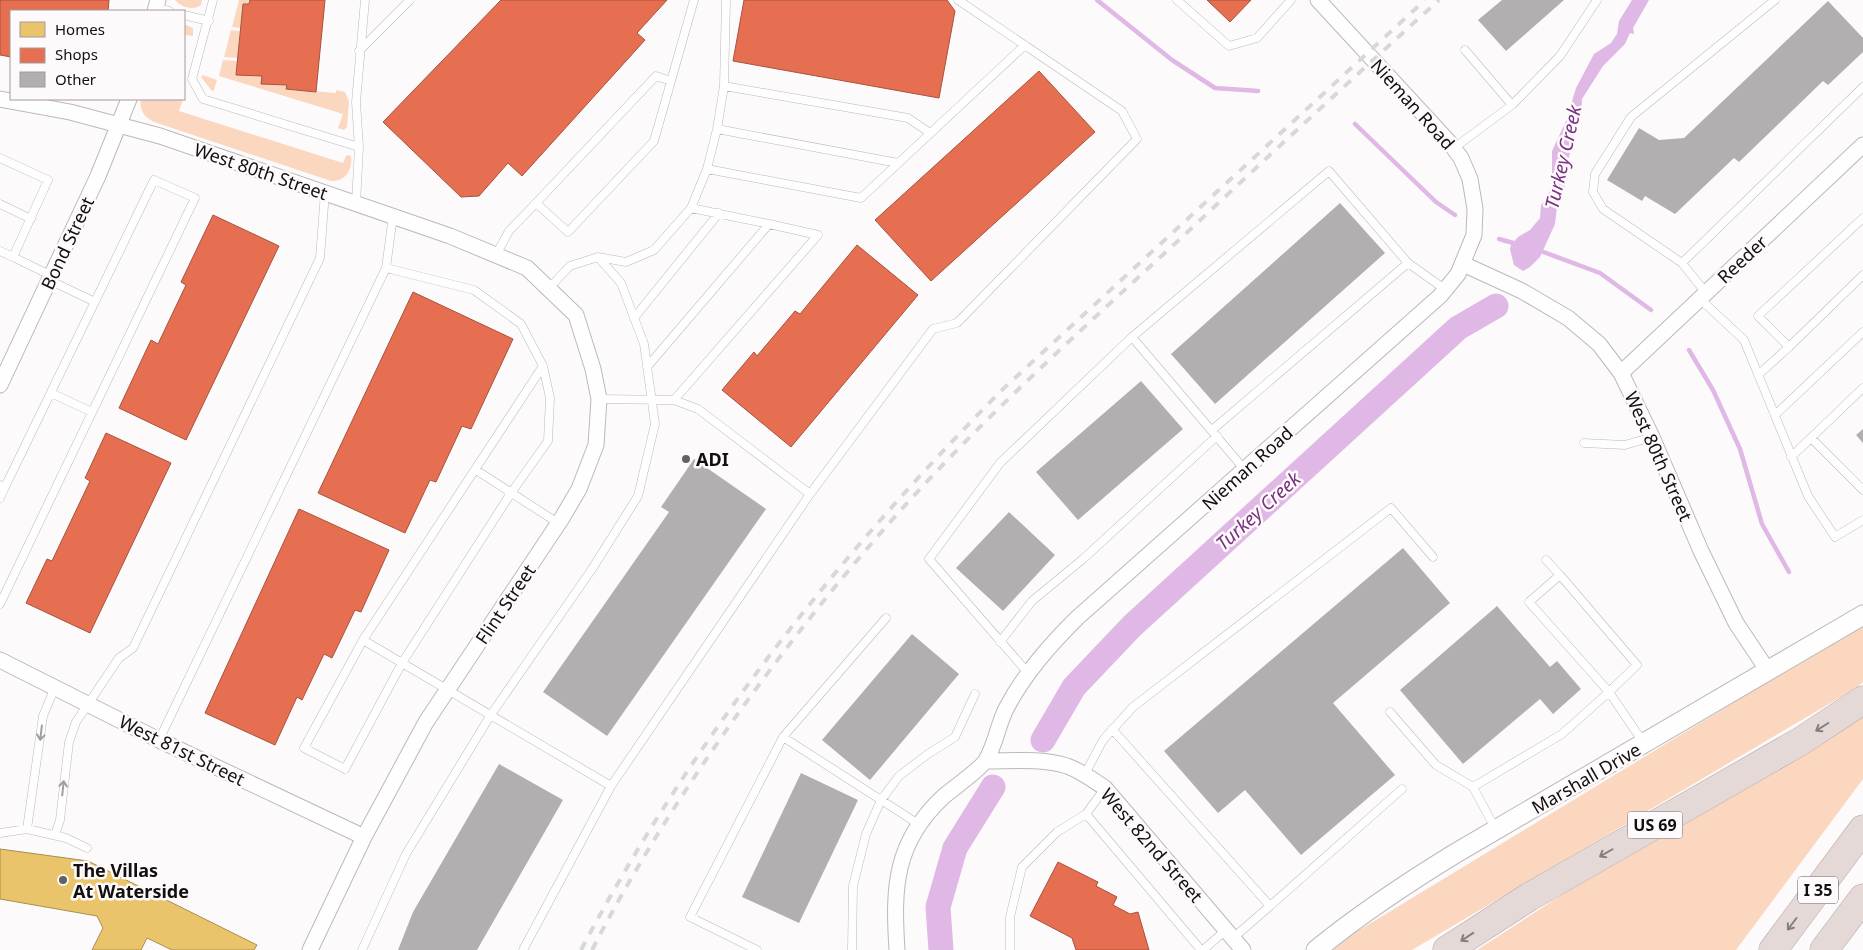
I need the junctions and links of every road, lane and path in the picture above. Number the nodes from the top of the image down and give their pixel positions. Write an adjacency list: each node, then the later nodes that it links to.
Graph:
1 (214, 0): 13 (lane)
2 (365, 0): 16 (lane)
3 (410, 0): 16 (lane)
4 (694, 0): 17 (lane)
5 (726, 0): 18 (lane)
6 (958, 0): 14 (lane)
7 (1178, 0): 8 (lane)
8 (1291, 0)
9 (1318, 0): 28 (street, Nieman Road)
10 (1597, 0): 22 (lane)
11 (1775, 0): 48 (lane)
12 (185, 15): 13 (lane)
13 (209, 21): 27 (lane)
14 (1025, 45): 25 (lane); 83 (lane)
15 (1465, 50): 22 (lane)
16 (359, 51): 27 (lane)
17 (671, 81): 34 (lane); 34 (lane)
18 (724, 86): 24 (lane); 25 (lane)
19 (1863, 87): 48 (lane)
20 (0, 99): 23 (street, West 80th Street)
21 (129, 100): 23 (street, Bond Street)
22 (1512, 105): 28 (lane)
23 (119, 125): 32 (street, West 80th Street); 52 (street, Bond Street)
24 (717, 128): 30 (lane); 31 (lane)
25 (930, 134): 30 (lane)
26 (1863, 145): 55 (street, Reeder)
27 (359, 147): 33 (lane)
28 (1454, 148): 49 (street, Nieman Road)
29 (0, 158): 40 (lane)
30 (898, 163): 31 (lane)
31 (707, 169): 36 (lane)
32 (325, 192): 33 (street, West 80th Street); 104 (lane)
33 (356, 203): 38 (street, West 80th Street)
34 (536, 203): 43 (lane)
35 (0, 204): 40 (lane)
36 (691, 208): 37 (lane); 45 (lane)
37 (719, 213): 41 (lane); 57 (lane)
38 (393, 216): 43 (street, West 80th Street); 50 (lane)
39 (1863, 218): 60 (lane)
40 (31, 219): 44 (lane)
41 (769, 224): 62 (lane); 70 (lane)
42 (0, 251): 44 (lane)
43 (496, 255): 46 (street, West 80th Street)
44 (14, 257): 52 (lane)
45 (598, 257): 53 (lane); 57 (lane)
46 (516, 263): 53 (street, Flint Street)
47 (1408, 263): 54 (lane); 59 (lane); 73 (lane)
48 (1682, 263): 55 (lane)
49 (1463, 264): 54 (street, Nieman Road); 63 (street, West 80th Street)
50 (386, 268): 61 (lane); 109 (lane)
51 (1863, 276): 60 (lane)
52 (50, 278): 56 (lane); 65 (street, Bond Street)
53 (548, 289): 68 (street, Flint Street)
54 (1446, 290): 79 (street, Nieman Road)
55 (1703, 296): 63 (street, Reeder); 64 (lane)
56 (95, 302): 67 (lane); 71 (lane)
57 (634, 318): 62 (lane)
58 (1863, 332): 72 (lane)
59 (1132, 337): 73 (lane); 94 (lane)
60 (1788, 347): 64 (lane)
61 (543, 366): 78 (lane); 82 (lane)
62 (647, 367): 69 (lane)
63 (1621, 373): 74 (street, West 80th Street)
64 (1758, 375): 72 (lane)
65 (0, 385)
66 (1863, 388): 75 (lane)
67 (51, 393): 71 (lane); 80 (lane)
68 (599, 399): 69 (lane); 86 (street, Flint Street)
69 (652, 400): 70 (lane); 106 (lane)
70 (674, 400): 83 (lane)
71 (92, 412): 90 (lane)
72 (1775, 415): 77 (lane)
73 (1214, 433): 79 (lane); 94 (lane)
74 (1652, 437): 76 (lane); 97 (street, West 80th Street)
75 (1811, 438): 77 (lane); 81 (lane)
76 (1584, 443)
77 (1792, 457): 85 (lane)
78 (476, 470): 82 (lane); 93 (lane)
79 (1246, 470): 98 (street, Nieman Road)
80 (3, 486): 84 (lane)
81 (1863, 490)
82 (511, 493): 86 (lane); 96 (lane)
83 (810, 494): 113 (lane)
84 (0, 498)
85 (1863, 520)
86 (558, 523): 100 (street, Flint Street)
87 (1433, 557): 107 (lane)
88 (1546, 560): 89 (lane)
89 (1560, 575): 101 (lane); 101 (lane)
90 (0, 604)
91 (1863, 615): 97 (street, Marshall Drive)
92 (886, 618): 108 (lane)
93 (363, 640): 96 (lane); 96 (lane)
94 (1000, 642): 98 (lane)
95 (0, 660): 99 (street, West 81st Street)
96 (402, 663): 100 (lane)
97 (1768, 671): 110 (street, Marshall Drive)
98 (1028, 673): 111 (street, Nieman Road)
99 (55, 687): 104 (street, West 81st Street); 120 (lane, one-way to 120)
100 (446, 690): 106 (lane); 125 (street, Flint Street)
101 (1609, 692): 110 (lane); 114 (lane)
102 (975, 694): 117 (lane)
103 (1863, 700): 140 (highway, US 69, one-way to 140)
104 (89, 704): 109 (street, West 81st Street); 124 (lane, one-way to 104)
105 (1390, 712): 114 (lane)
106 (490, 716): 113 (lane); 131 (lane)
107 (1112, 729): 112 (lane); 128 (lane)
108 (783, 737): 117 (lane); 133 (lane)
109 (159, 740): 125 (street, West 81st Street)
110 (1644, 744): 122 (street, Marshall Drive)
111 (986, 761): 112 (street, West 82nd Street); 119 (street, Nieman Road)
112 (1085, 774): 115 (street, West 82nd Street)
113 (611, 786): 132 (lane)
114 (1472, 787): 122 (lane)
115 (1105, 788): 118 (lane); 129 (street, West 82nd Street)
116 (1402, 789): 128 (lane)
117 (881, 800): 119 (lane); 134 (lane)
118 (1086, 814): 136 (lane); 137 (lane)
119 (920, 825): 135 (street, Nieman Road)
120 (27, 829): 123 (lane); 124 (lane)
121 (1863, 829): 141 (highway, I 35, one-way to 141)
122 (1496, 830): 139 (street, Marshall Drive)
123 (0, 833)
124 (54, 835): 126 (lane)
125 (364, 837): 130 (street, Flint Street)
126 (87, 848)
127 (1863, 898): 142 (highway, I 35)
128 (1270, 906): 129 (lane)
129 (1230, 934): 137 (lane); 138 (street, West 82nd Street)
130 (310, 950)
131 (362, 950)
132 (523, 950)
133 (757, 950)
134 (852, 950)
135 (897, 950)
136 (1010, 950)
137 (1202, 950)
138 (1243, 950)
139 (1316, 950)
140 (1448, 950)
141 (1773, 950)
142 (1824, 950)

